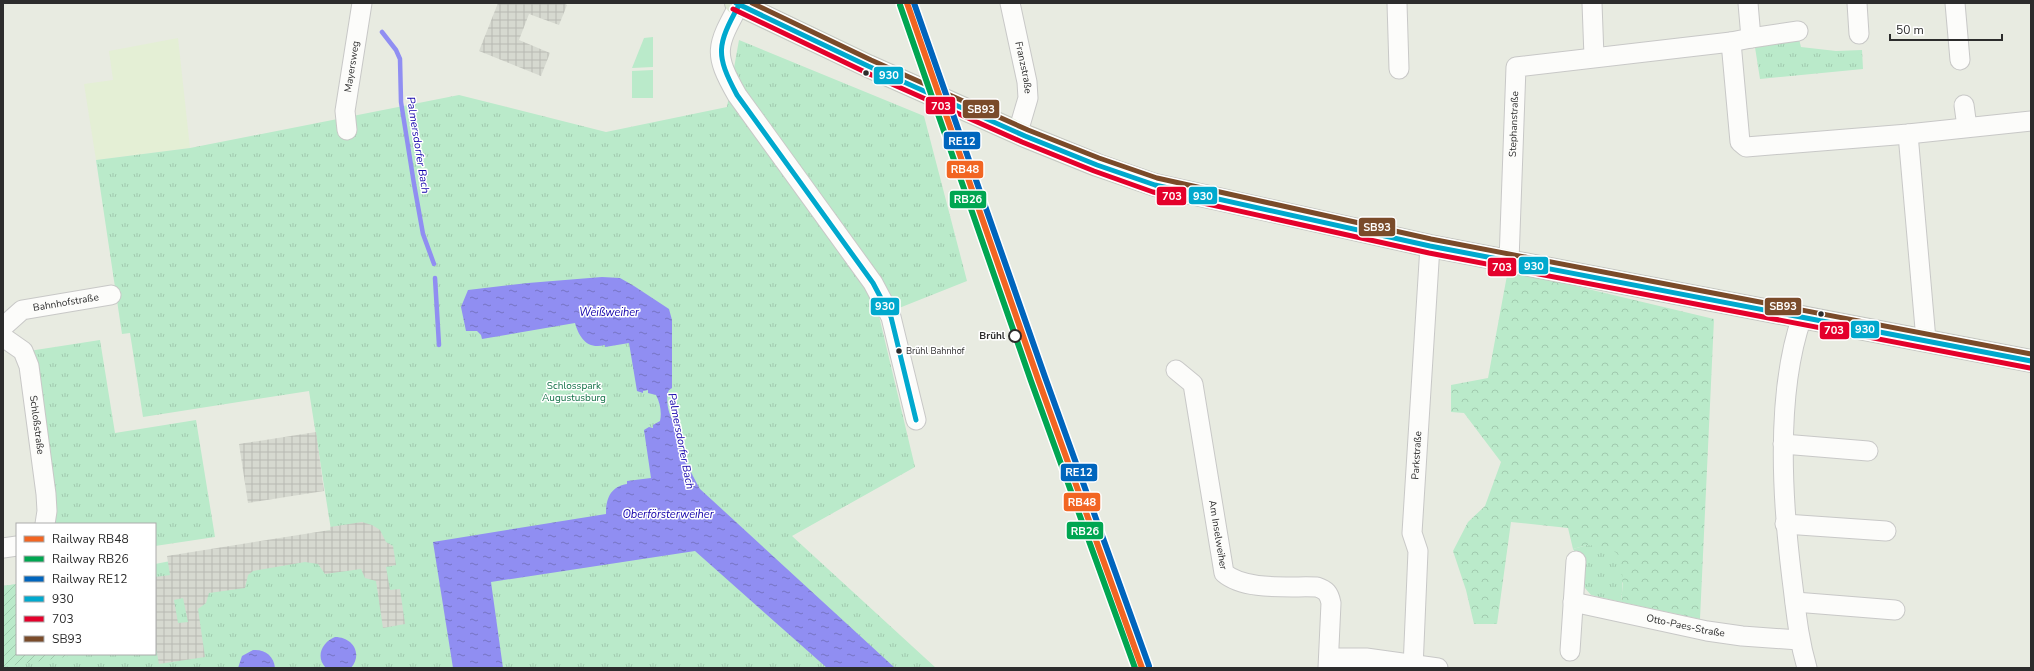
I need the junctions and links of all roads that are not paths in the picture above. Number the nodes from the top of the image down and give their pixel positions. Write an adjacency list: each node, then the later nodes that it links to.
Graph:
1 (362, 3): 19 (street, Mayersweg)
2 (1010, 3): 20 (street, Franzstraße)
3 (1397, 3): 15 (street)
4 (1592, 3): 13 (street)
5 (1748, 3): 11 (street)
6 (1856, 3): 10 (street)
7 (1955, 3): 14 (street)
8 (737, 4): 20 (main road); 31 (street)
9 (1798, 31): 11 (street, Stephanstraße)
10 (1859, 34)
11 (1751, 38): 12 (street, Stephanstraße)
12 (1731, 42): 13 (street, Stephanstraße); 21 (street)
13 (1594, 57): 23 (street, Stephanstraße)
14 (1960, 60)
15 (1399, 69)
16 (1964, 105): 18 (street)
17 (2031, 121): 18 (street)
18 (1967, 127): 21 (street)
19 (347, 130)
20 (1018, 132): 22 (main road)
21 (1908, 134): 28 (street)
22 (1430, 246): 23 (main road); 46 (street, Parkstraße)
23 (1509, 260): 25 (main road)
24 (111, 296): 26 (street, Bahnhofstraße)
25 (1802, 317): 28 (main road); 32 (street)
26 (3, 327)
27 (3, 337): 34 (street, Schloßstraße)
28 (1926, 340): 29 (main road)
29 (2031, 361)
30 (1176, 370): 45 (street, Am Inselweiher)
31 (916, 420)
32 (1783, 444): 33 (street); 35 (street)
33 (1868, 451)
34 (46, 523)
35 (1785, 524): 36 (street); 41 (street)
36 (1886, 531)
37 (16, 546): 38 (street)
38 (3, 548)
39 (1576, 561): 40 (street)
40 (1573, 602): 43 (street, Otto-Paes-Straße); 44 (street)
41 (1795, 602): 42 (street); 43 (street)
42 (1895, 610)
43 (1798, 640): 48 (street)
44 (1570, 651)
45 (1328, 663): 46 (street)
46 (1413, 666): 47 (street)
47 (1438, 668)
48 (1807, 668)

